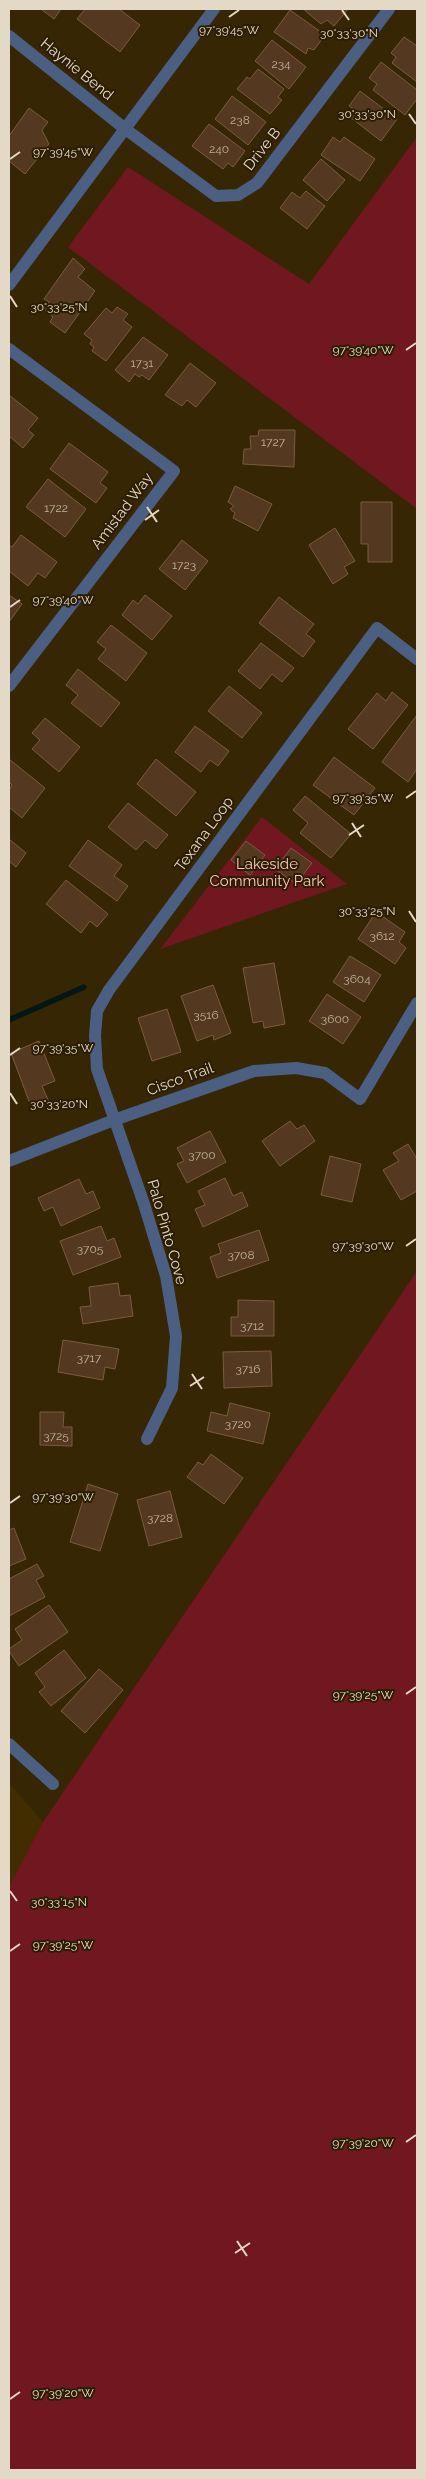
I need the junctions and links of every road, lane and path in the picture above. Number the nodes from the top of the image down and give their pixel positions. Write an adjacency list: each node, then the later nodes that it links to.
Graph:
1 (214, 9): 4 (street)
2 (390, 9): 4 (street, Drive B)
3 (9, 36): 4 (street, Haynie Bend)
4 (124, 128): 5 (street)
5 (9, 285)
6 (9, 349): 8 (street, Amistad Way)
7 (417, 659): 10 (street, Texana Loop)
8 (9, 686)
9 (417, 1003): 10 (street, Cisco Trail)
10 (114, 1120): 11 (street, Cisco Trail); 12 (street, Palo Pinto Cove)
11 (9, 1161)
12 (147, 1439)
13 (9, 1744): 14 (street)
14 (53, 1784)

